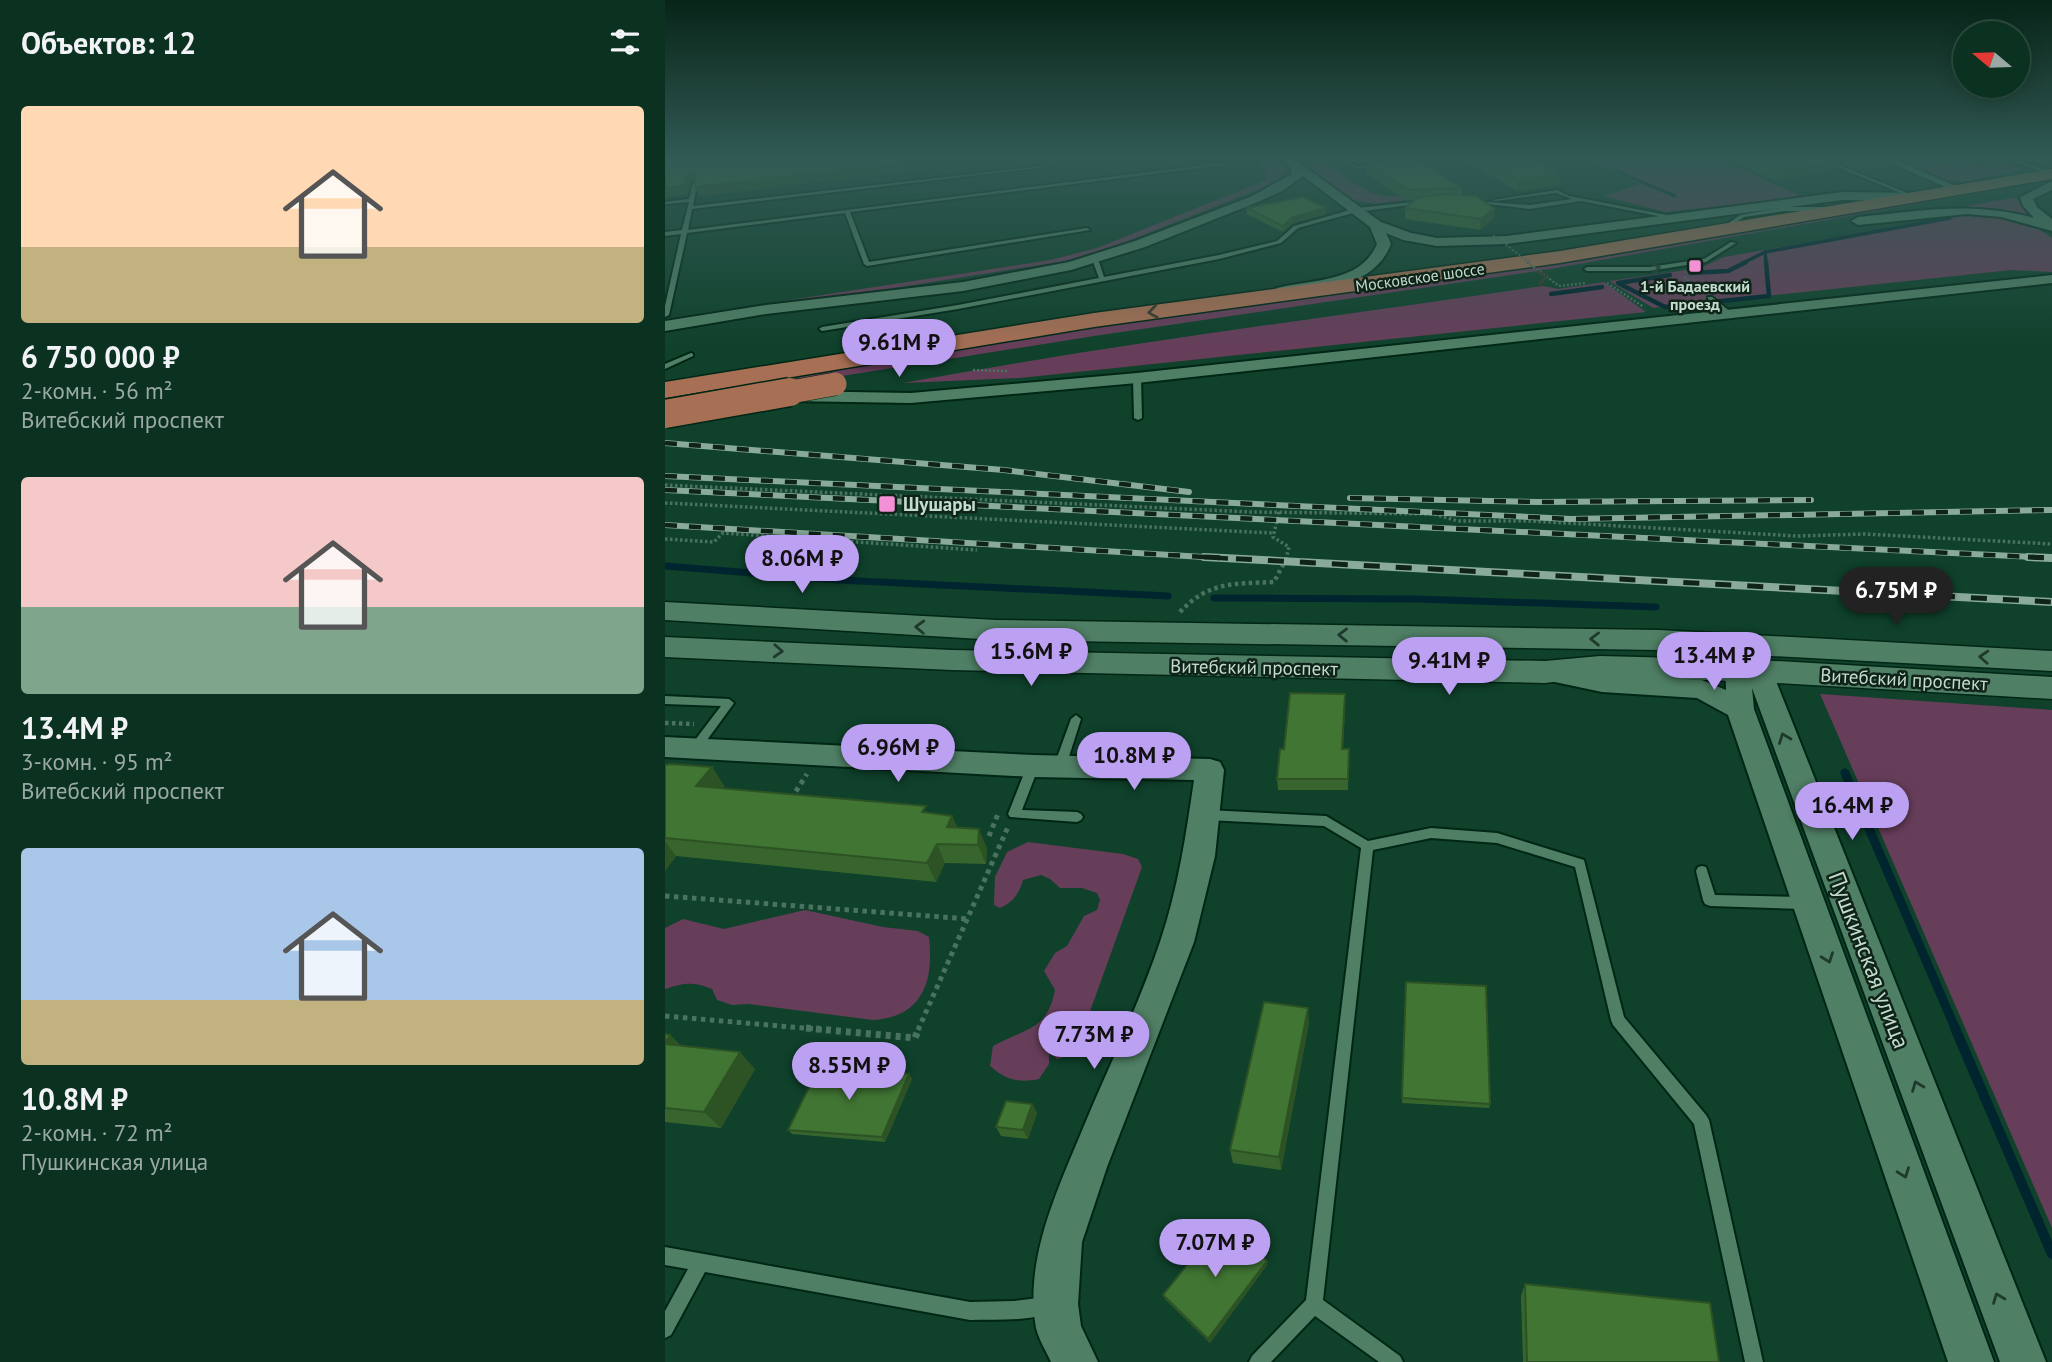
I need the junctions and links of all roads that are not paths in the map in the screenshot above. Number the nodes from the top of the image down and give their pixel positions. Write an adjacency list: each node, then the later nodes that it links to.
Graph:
1 (686, 223): 12 (lane)
2 (758, 223): 12 (lane)
3 (852, 223): 11 (lane)
4 (1195, 223): 15 (street)
5 (1315, 223): 18 (lane)
6 (1372, 223): 10 (street)
7 (1630, 223): 10 (street)
8 (1789, 223): 14 (highway, Московское шоссе)
9 (1845, 223): 14 (highway, Московское шоссе)
10 (1375, 225): 22 (street)
11 (1087, 230)
12 (684, 232): 13 (lane); 16 (lane)
13 (665, 234)
14 (1727, 237): 22 (highway, Московское шоссе); 34 (highway, Московское шоссе, one-way to 14, bridge)
15 (1095, 259): 18 (lane); 20 (street)
16 (676, 269): 17 (lane); 26 (lane)
17 (665, 270)
18 (1102, 279): 24 (lane)
19 (2052, 279): 25 (street)
20 (952, 286): 23 (street); 24 (lane)
21 (1710, 298): 25 (lane)
22 (1221, 303): 32 (highway, Московское шоссе, one-way to 32)
23 (805, 307): 26 (street); 28 (street)
24 (958, 307): 27 (lane)
25 (1730, 314): 31 (street)
26 (666, 321)
27 (822, 329)
28 (665, 333)
29 (691, 355): 30 (lane)
30 (665, 367)
31 (1133, 379): 32 (street); 33 (street); 35 (lane)
32 (665, 391)
33 (665, 402)
34 (665, 414)
35 (1138, 418)
36 (665, 611): 41 (main road, Витебский проспект, one-way to 36)
37 (665, 639): 39 (main road)
38 (665, 647): 39 (main road, Витебский проспект)
39 (710, 648): 42 (main road, Витебский проспект, one-way to 42)
40 (2052, 661): 41 (main road, Витебский проспект, one-way to 41)
41 (1744, 662): 42 (main road, Витебский проспект); 43 (main road, Витебский проспект); 45 (street, Пушкинская улица); 65 (street, Пушкинская улица, one-way to 41)
42 (1545, 672): 45 (street)
43 (2052, 688)
44 (665, 700): 48 (lane)
45 (1740, 709): 54 (street, Пушкинская улица)
46 (1076, 719): 49 (lane)
47 (665, 747): 48 (street)
48 (695, 748): 49 (street)
49 (1046, 766): 50 (street); 51 (lane)
50 (1204, 815): 52 (lane); 57 (street)
51 (1077, 817)
52 (1367, 846): 58 (lane); 63 (lane)
53 (1702, 871): 54 (lane)
54 (1808, 903): 64 (street, Пушкинская улица, one-way to 64)
55 (665, 1256): 56 (lane)
56 (701, 1262): 57 (lane); 59 (lane)
57 (1056, 1304): 60 (street)
58 (1314, 1304): 61 (lane); 62 (lane)
59 (665, 1329)
60 (1075, 1362)
61 (1258, 1362)
62 (1394, 1362)
63 (1754, 1362)
64 (1971, 1362)
65 (2023, 1362)

